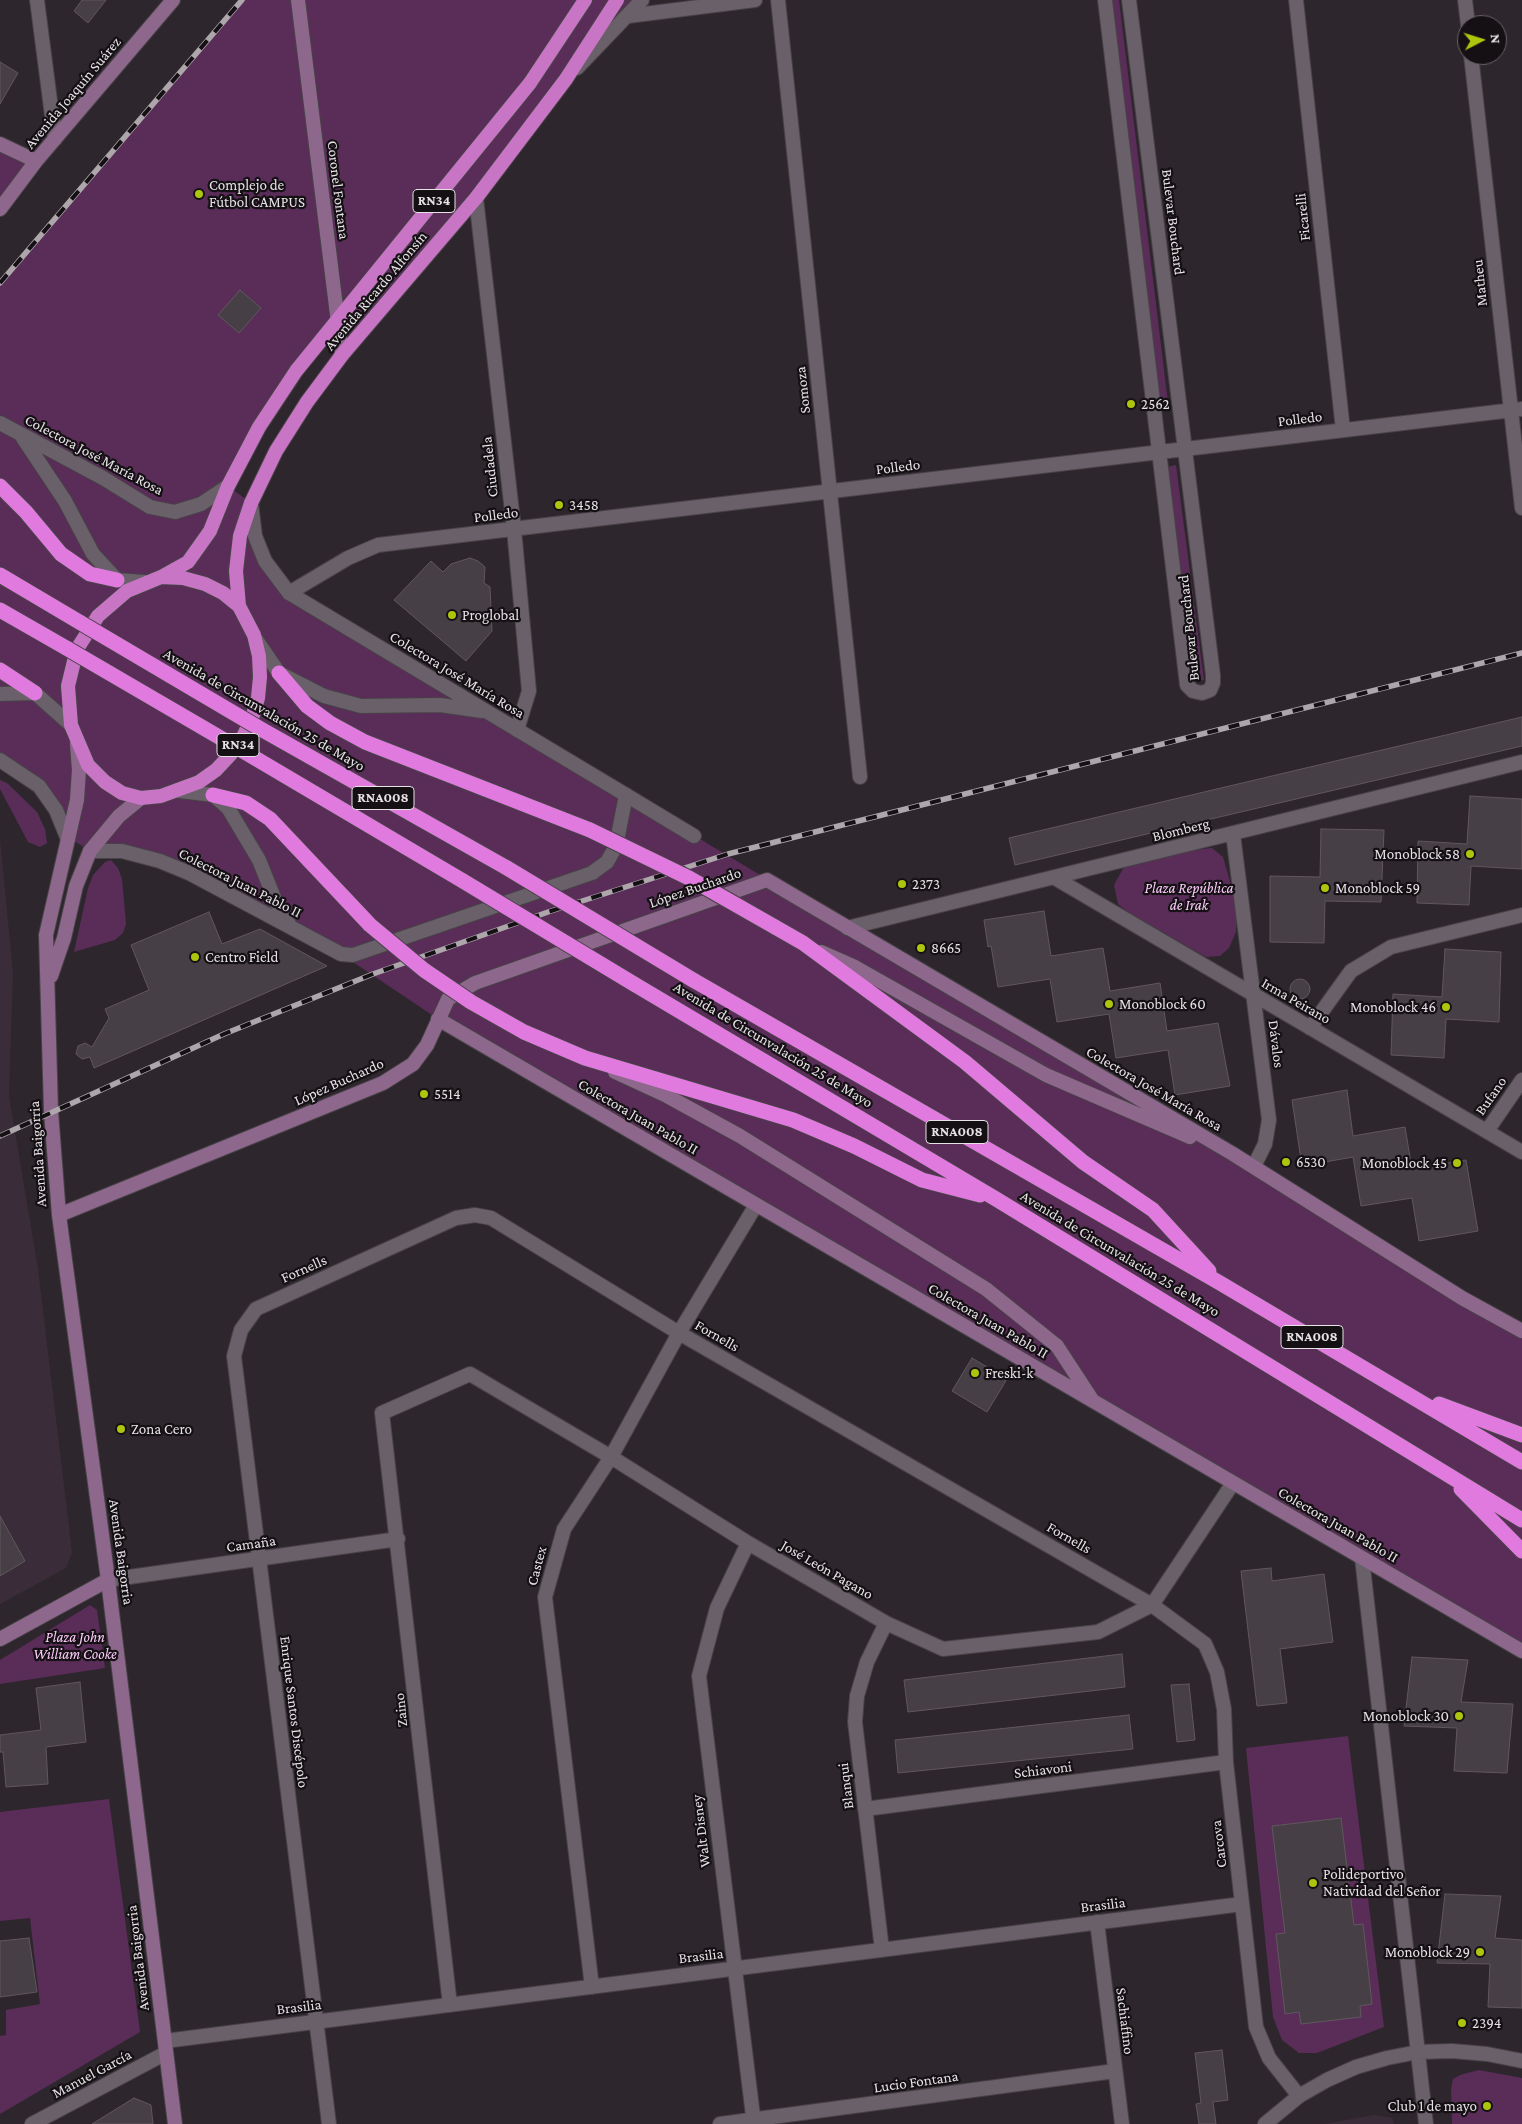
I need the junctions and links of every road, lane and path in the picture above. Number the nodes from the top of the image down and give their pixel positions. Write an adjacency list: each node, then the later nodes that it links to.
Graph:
1 (37, 0): 17 (street)
2 (173, 0): 17 (main road, Avenida Joaquín Suárez)
3 (298, 0): 22 (main road, Coronel Fontana)
4 (585, 0): 22 (highway, Avenida Ricardo Alfonsín / RN34)
5 (616, 0): 16 (highway, Avenida Ricardo Alfonsín / RN34)
6 (642, 0): 14 (street)
7 (755, 0): 14 (street)
8 (778, 0): 32 (street, Somoza)
9 (1105, 0): 29 (street, Bulevar Bouchard)
10 (1128, 0): 28 (street, Bulevar Bouchard)
11 (1296, 0): 26 (street, Ficarelli)
12 (1465, 0): 13 (street)
13 (1467, 15)
14 (628, 16): 16 (street)
15 (1472, 65): 24 (street, Matheu)
16 (566, 79): 20 (highway, Avenida Ricardo Alfonsín / RN34)
17 (55, 139): 19 (main road, Avenida Joaquín Suárez)
18 (0, 144): 19 (main road)
19 (36, 161): 21 (main road, Avenida Joaquín Suárez)
20 (476, 198): 23 (highway, Avenida Ricardo Alfonsín / RN34); 35 (street, Ciudadela)
21 (0, 209)
22 (338, 318): 23 (main road, Coronel Fontana); 31 (highway, Avenida Ricardo Alfonsín / RN34)
23 (342, 355): 33 (highway, Avenida Ricardo Alfonsín / RN34)
24 (1517, 410): 26 (street, Polledo); 34 (street, Matheu)
25 (0, 423): 27 (street, Colectora José María Rosa)
26 (1343, 430): 28 (street, Polledo)
27 (20, 436): 31 (street, Colectora José María Rosa); 38 (street)
28 (1185, 449): 29 (street, Polledo); 29 (street, Bulevar Bouchard)
29 (1160, 452): 32 (street, Polledo)
30 (0, 486): 38 (highway)
31 (228, 486): 37 (highway, Avenida Ricardo Alfonsín / RN34)
32 (830, 492): 35 (street, Polledo); 54 (street, Somoza)
33 (251, 503): 40 (street, Colectora José María Rosa); 41 (highway, Avenida Ricardo Alfonsín / RN34)
34 (1522, 508)
35 (514, 529): 40 (street, Polledo); 50 (street, Ciudadela)
36 (0, 575): 82 (highway, Avenida de Circunvalación 25 de Mayo / RNA008, bridge)
37 (161, 578): 39 (highway, RN34); 41 (highway)
38 (117, 580): 39 (street)
39 (145, 582): 49 (highway, RN34)
40 (289, 593): 48 (street, Colectora José María Rosa)
41 (239, 606): 43 (highway, RN34)
42 (0, 610): 79 (highway, Avenida de Circunvalación 25 de Mayo / RNA008, bridge)
43 (254, 636): 45 (street); 55 (highway, RN34)
44 (0, 670): 46 (highway)
45 (278, 673): 48 (street); 68 (highway, bridge)
46 (35, 693): 47 (street); 49 (street)
47 (0, 694)
48 (488, 712): 50 (street, Colectora José María Rosa)
49 (71, 725): 51 (highway, RN34)
50 (517, 730): 57 (street, Colectora José María Rosa)
51 (77, 744): 58 (highway); 61 (main road, Avenida Baigorria)
52 (0, 760): 61 (street)
53 (1522, 762): 59 (street, Blomberg)
54 (860, 777)
55 (180, 791): 56 (street); 58 (highway, RN34)
56 (213, 795): 66 (street); 73 (highway, bridge)
57 (626, 795): 60 (street, Colectora José María Rosa); 66 (street, Colectora Juan Pablo II)
58 (141, 798): 62 (main road, Avenida Baigorria)
59 (1233, 834): 63 (street, Blomberg); 70 (street, Dávalos)
60 (694, 836)
61 (67, 837): 69 (main road, Avenida Baigorria)
62 (90, 851): 66 (street, Colectora Juan Pablo II); 69 (main road, Avenida Baigorria)
63 (1055, 878): 67 (street, Blomberg); 70 (street, Irma Peirano)
64 (767, 880): 67 (main road, Colectora José María Rosa); 71 (main road, López Buchardo)
65 (1522, 915): 72 (street)
66 (290, 926)
67 (847, 928): 77 (main road, Colectora José María Rosa)
68 (803, 943): 77 (main road); 82 (highway)
69 (48, 984): 81 (main road, Avenida Baigorria)
70 (1253, 995): 72 (street, Irma Peirano); 78 (street, Dávalos)
71 (438, 1019): 80 (main road, Colectora Juan Pablo II); 81 (main road, López Buchardo)
72 (1310, 1028): 75 (street, Irma Peirano)
73 (585, 1058): 79 (highway); 87 (main road)
74 (1522, 1080): 75 (street, Bufano)
75 (1486, 1131): 76 (street, Irma Peirano)
76 (1522, 1152)
77 (1233, 1154): 78 (main road, Colectora José María Rosa)
78 (1254, 1166): 84 (main road, Colectora José María Rosa)
79 (996, 1199): 92 (highway, Avenida de Circunvalación 25 de Mayo / RNA008)
80 (756, 1205): 85 (street, Castex); 87 (main road, Colectora Juan Pablo II)
81 (59, 1215): 100 (main road, Avenida Baigorria)
82 (1220, 1283): 86 (highway, Avenida de Circunvalación 25 de Mayo / RNA008)
83 (256, 1309): 85 (street, Fornells); 99 (street, Enrique Santos Discépolo)
84 (1522, 1331)
85 (678, 1333): 90 (street, Castex); 101 (street, Fornells)
86 (1403, 1390): 89 (highway); 91 (highway, Avenida de Circunvalación 25 de Mayo / RNA008)
87 (1093, 1401): 93 (main road, Colectora Juan Pablo II)
88 (382, 1413): 90 (street, José León Pagano); 95 (street, Zaino)
89 (1522, 1435)
90 (611, 1457): 96 (street, José León Pagano); 111 (street, Castex)
91 (1522, 1462)
92 (1448, 1476): 94 (highway, Avenida de Circunvalación 25 de Mayo / RNA008); 97 (highway, RNA008)
93 (1233, 1482): 98 (main road, Colectora Juan Pablo II); 101 (street)
94 (1522, 1520)
95 (398, 1539): 99 (street, Camaña); 112 (street, Zaino)
96 (748, 1543): 102 (street, José León Pagano); 110 (street, Walt Disney)
97 (1522, 1551)
98 (1362, 1558): 104 (main road, Colectora Juan Pablo II); 115 (street)
99 (258, 1559): 100 (street, Camaña); 113 (street, Enrique Santos Discépolo)
100 (108, 1580): 103 (main road); 114 (main road, Avenida Baigorria)
101 (1152, 1605): 102 (street, José León Pagano); 105 (street, Carcova)
102 (886, 1623): 106 (street, Blanqui)
103 (0, 1639)
104 (1522, 1651)
105 (1226, 1762): 106 (street, Schiavoni); 107 (street, Carcova)
106 (865, 1809): 109 (street, Blanqui)
107 (1242, 1904): 108 (street, Brasilia); 118 (street, Carcova)
108 (1096, 1922): 109 (street, Brasilia); 117 (street, Sachiaffino)
109 (882, 1950): 110 (street, Brasilia)
110 (734, 1968): 111 (street, Brasilia); 119 (street, Walt Disney)
111 (592, 1986): 112 (street, Brasilia)
112 (450, 2004): 113 (street, Brasilia)
113 (316, 2022): 114 (street, Brasilia); 122 (street, Enrique Santos Discépolo)
114 (165, 2047): 120 (street, Manuel García); 121 (main road, Avenida Baigorria)
115 (1418, 2052): 116 (street); 118 (street); 126 (street)
116 (1522, 2062)
117 (1115, 2071): 119 (street, Lucio Fontana); 124 (street, Sachiaffino)
118 (1300, 2096): 125 (street)
119 (754, 2122): 123 (street, Lucio Fontana)
120 (32, 2124)
121 (175, 2124)
122 (329, 2124)
123 (720, 2124)
124 (1122, 2124)
125 (1265, 2124)
126 (1426, 2124)

